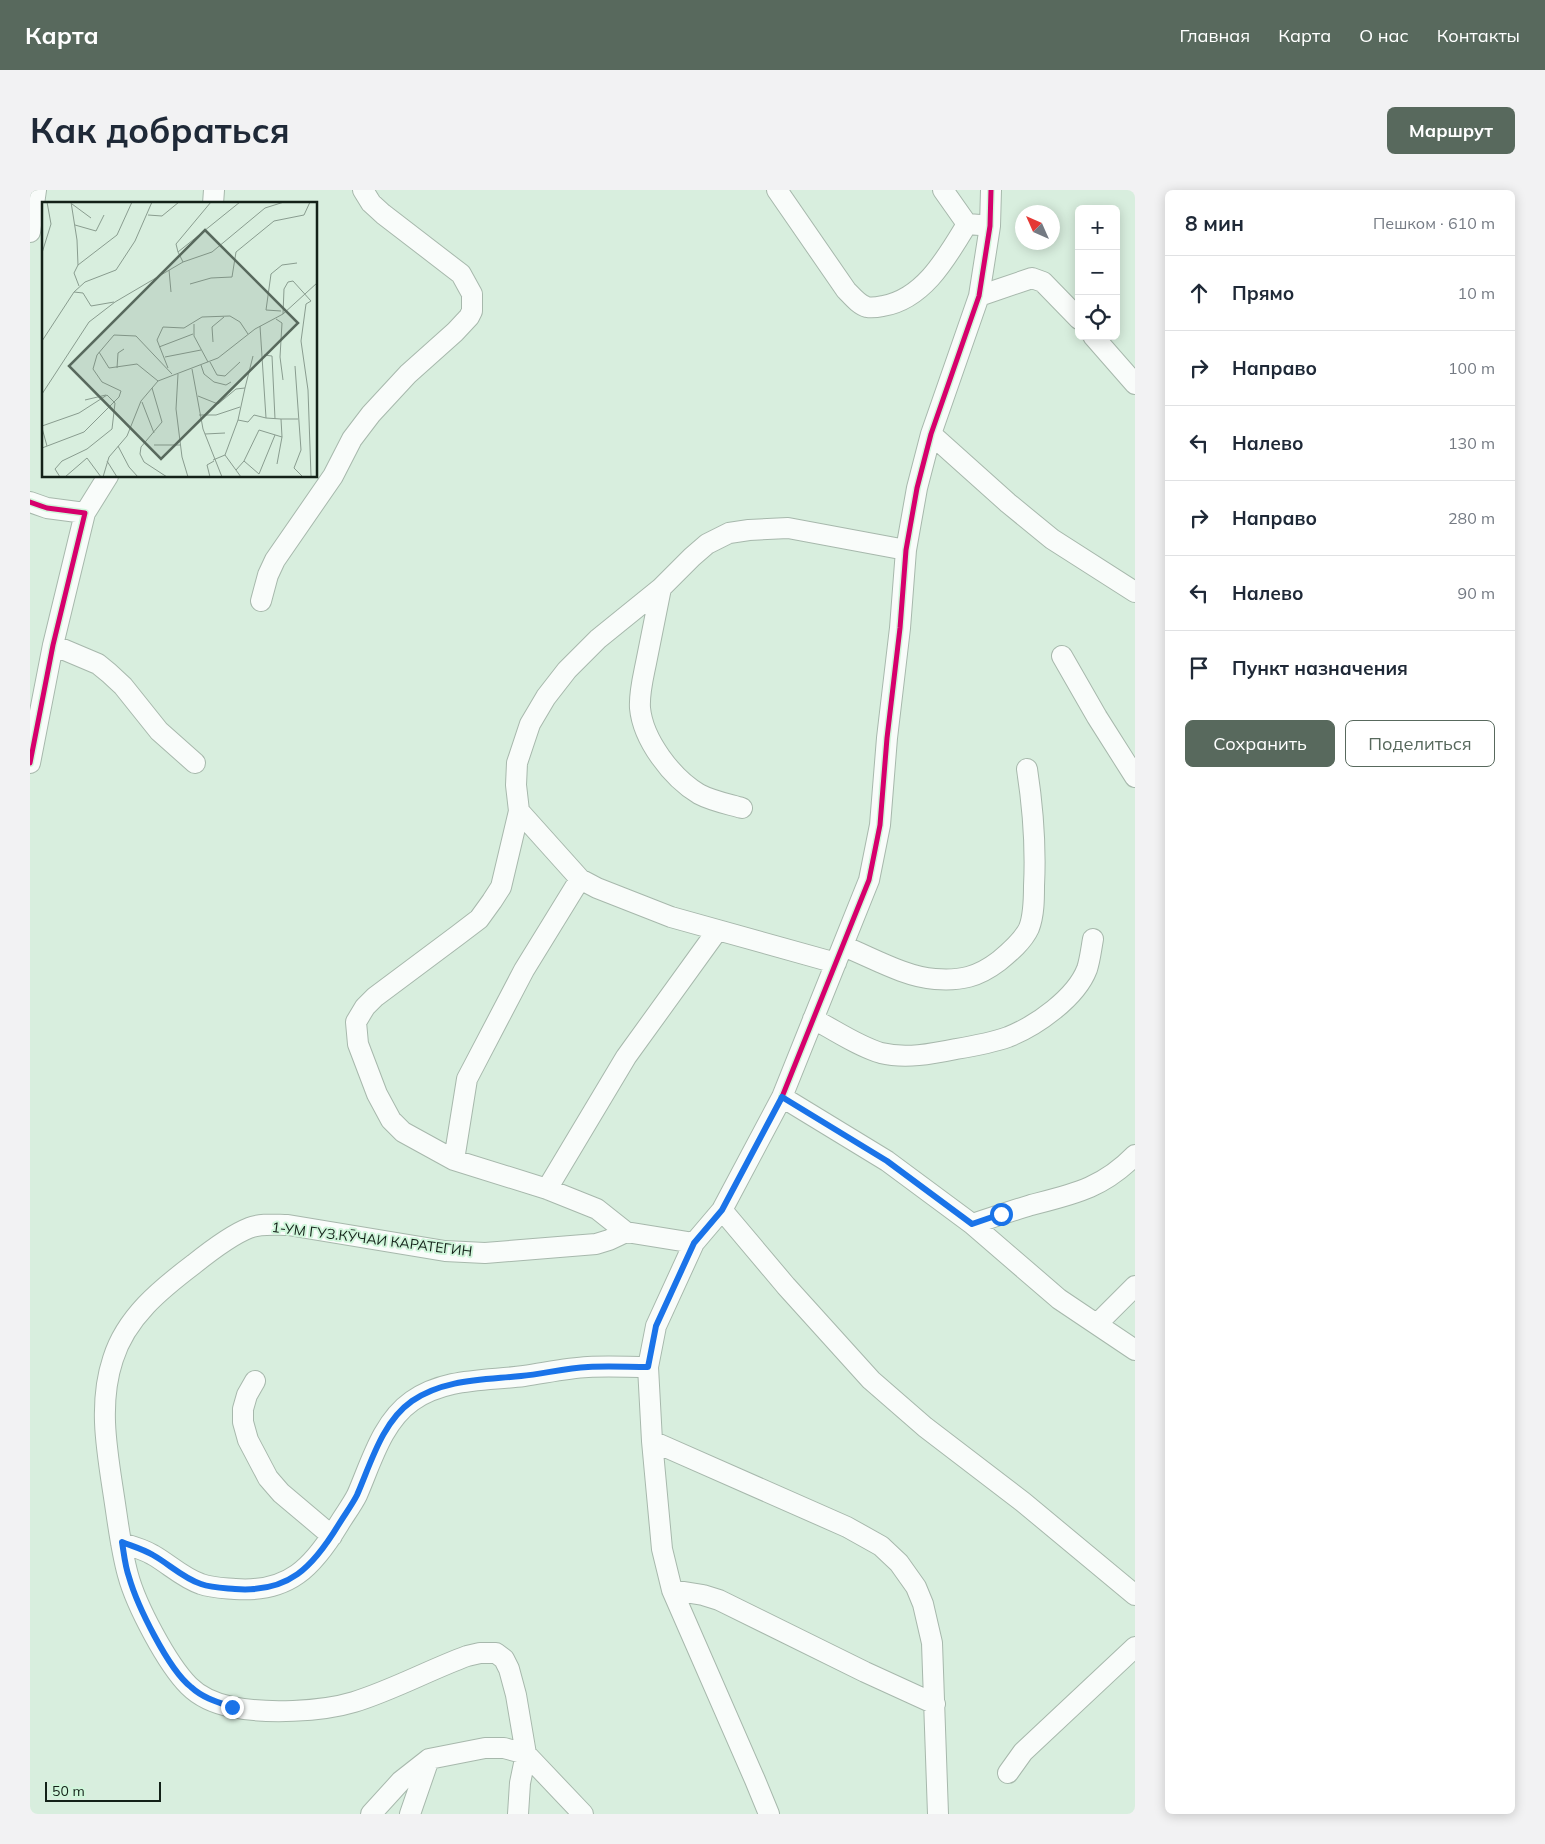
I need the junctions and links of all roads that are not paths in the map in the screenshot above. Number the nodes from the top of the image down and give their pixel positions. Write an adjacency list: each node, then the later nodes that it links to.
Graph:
1 (36, 190): 8 (street)
2 (363, 190): 20 (street)
3 (777, 190): 6 (street)
4 (943, 190): 6 (street)
5 (991, 190): 7 (street)
6 (967, 224): 7 (street)
7 (990, 226): 9 (street)
8 (30, 232)
9 (979, 296): 10 (street); 13 (street)
10 (1075, 315)
11 (1096, 340): 12 (street)
12 (1135, 384)
13 (931, 434): 17 (street); 18 (street)
14 (107, 478): 16 (street)
15 (30, 502): 16 (street)
16 (85, 513): 21 (street)
17 (906, 550): 19 (street); 32 (street)
18 (1132, 584)
19 (661, 588): 27 (street); 28 (street)
20 (262, 601)
21 (53, 645): 23 (street); 24 (street)
22 (1062, 656): 26 (street)
23 (30, 762)
24 (195, 763)
25 (1027, 769): 32 (street)
26 (1135, 777)
27 (742, 808)
28 (519, 811): 29 (street); 36 (street)
29 (580, 879): 30 (street); 36 (street)
30 (717, 930): 32 (street); 37 (street)
31 (1093, 940): 33 (street)
32 (839, 954): 33 (street)
33 (813, 1019): 34 (street)
34 (782, 1097): 38 (street); 39 (street)
35 (1135, 1155): 39 (street)
36 (454, 1160): 37 (street)
37 (547, 1189): 40 (street)
38 (722, 1210): 41 (street); 51 (street)
39 (972, 1224): 43 (street)
40 (626, 1232): 41 (street); 49 (street, 1-УМ ГУЗ.КӮЧАИ КАРАТЕГИН)
41 (694, 1243): 45 (street)
42 (1135, 1286): 43 (street)
43 (1097, 1324): 44 (street)
44 (1135, 1350)
45 (648, 1367): 47 (street); 48 (street)
46 (255, 1381): 48 (street)
47 (652, 1441): 50 (street); 53 (street)
48 (332, 1536): 49 (street)
49 (122, 1542): 54 (street, 1-УМ ГУЗ.КӮЧАИ КАРАТЕГИН)
50 (672, 1590): 53 (street); 61 (street)
51 (1135, 1595)
52 (1135, 1647): 56 (street)
53 (935, 1704): 62 (street)
54 (526, 1754): 55 (street); 59 (street); 60 (street)
55 (429, 1760): 57 (street); 58 (street)
56 (1008, 1773)
57 (371, 1814)
58 (410, 1814)
59 (518, 1814)
60 (584, 1814)
61 (768, 1814)
62 (938, 1814)

